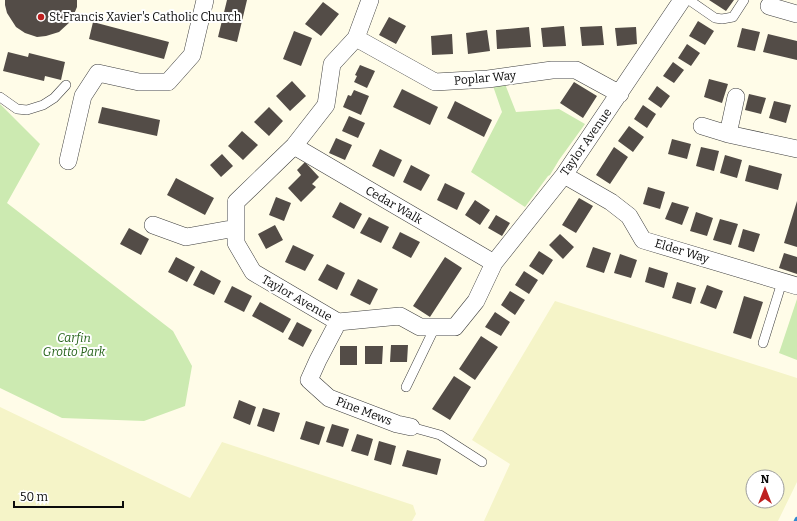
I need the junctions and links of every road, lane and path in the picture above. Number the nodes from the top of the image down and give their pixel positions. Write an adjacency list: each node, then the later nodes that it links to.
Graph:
1 (204, 0): 17 (street)
2 (370, 0): 8 (street, Taylor Avenue)
3 (682, 0): 10 (street, Taylor Avenue)
4 (689, 0): 5 (lane)
5 (744, 0)
6 (769, 6): 7 (street)
7 (797, 14)
8 (356, 38): 10 (street, Poplar Way); 15 (street, Taylor Avenue)
9 (66, 85): 11 (lane)
10 (620, 94): 18 (street, Taylor Avenue)
11 (0, 97)
12 (736, 97): 14 (street)
13 (702, 126): 14 (street)
14 (728, 134): 16 (street)
15 (294, 146): 20 (street, Taylor Avenue); 21 (street, Cedar Walk)
16 (797, 149)
17 (68, 161)
18 (564, 175): 21 (street, Taylor Avenue); 22 (street, Elder Way)
19 (153, 225): 20 (street)
20 (236, 228): 23 (street, Taylor Avenue)
21 (494, 263): 24 (street, Taylor Avenue)
22 (790, 284): 25 (lane)
23 (338, 322): 24 (street, Taylor Avenue); 27 (street, Pine Mews)
24 (435, 328): 26 (lane)
25 (763, 343)
26 (406, 387)
27 (412, 427): 28 (lane, Pine Mews)
28 (482, 462)

